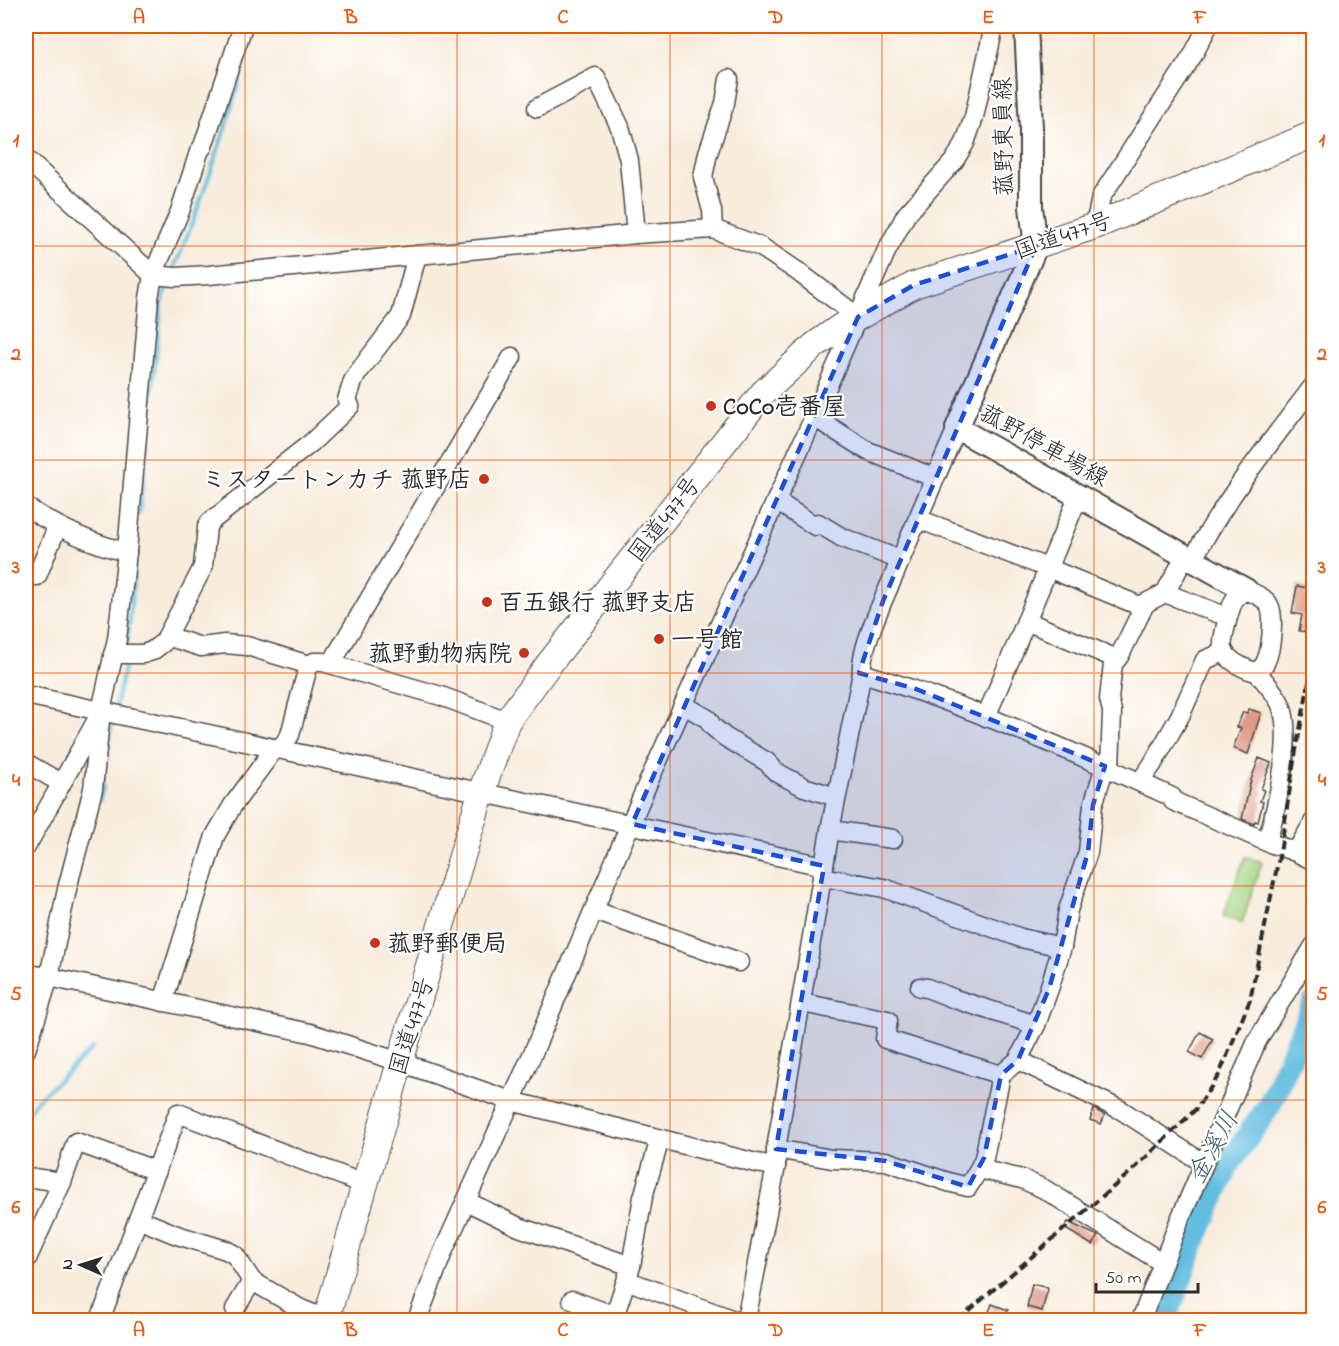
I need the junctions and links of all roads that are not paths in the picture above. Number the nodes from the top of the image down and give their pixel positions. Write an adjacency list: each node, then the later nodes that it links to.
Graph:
1 (243, 26): 14 (street)
2 (994, 26): 15 (street)
3 (1026, 26): 12 (main road, 菰野東員線)
4 (1208, 26): 9 (street)
5 (729, 79): 10 (street)
6 (537, 108): 11 (street)
7 (1314, 134): 9 (highway, 国道477号)
8 (26, 159): 14 (street)
9 (1095, 226): 12 (highway, 国道477号)
10 (712, 229): 11 (street); 15 (street)
11 (636, 234): 13 (street)
12 (1036, 246): 15 (highway, 国道477号); 19 (main road, 菰野停車場線)
13 (417, 255): 14 (street); 36 (street)
14 (163, 276): 26 (street)
15 (858, 316): 18 (street); 48 (highway, 国道477号)
16 (512, 357): 40 (street)
17 (1314, 385): 27 (street)
18 (814, 417): 20 (street); 22 (street)
19 (957, 428): 20 (street); 21 (main road, 菰野停車場線)
20 (935, 478): 24 (street)
21 (1079, 495): 27 (main road, 菰野停車場線); 29 (street)
22 (776, 501): 28 (street); 45 (street)
23 (26, 507): 25 (street)
24 (918, 519): 28 (street); 29 (street)
25 (57, 527): 26 (street); 30 (street)
26 (127, 552): 38 (street)
27 (1188, 559): 31 (main road, 菰野停車場線); 32 (street)
28 (900, 560): 43 (street)
29 (1048, 568): 33 (street); 35 (street)
30 (26, 573)
31 (1246, 590): 37 (street); 42 (street)
32 (1165, 593): 33 (street); 34 (street)
33 (1143, 605): 39 (street)
34 (1216, 613)
35 (1026, 621): 39 (street); 47 (street)
36 (166, 636): 38 (street); 41 (street)
37 (1224, 652): 42 (street); 52 (street)
38 (122, 655): 46 (street)
39 (1117, 658): 51 (street)
40 (331, 664): 41 (street); 48 (street)
41 (308, 667): 49 (street)
42 (1257, 672): 60 (street)
43 (862, 673): 47 (street); 55 (street)
44 (26, 695): 46 (street)
45 (684, 705): 55 (street); 57 (street)
46 (110, 713): 49 (street); 53 (street); 70 (street)
47 (986, 717): 51 (street)
48 (507, 721): 54 (highway, 国道477号)
49 (278, 748): 54 (street); 72 (street)
50 (26, 762): 53 (street)
51 (1107, 767): 52 (street); 67 (street)
52 (1140, 782): 60 (street)
53 (61, 783): 61 (street)
54 (481, 793): 57 (street); 77 (highway, 国道477号)
55 (836, 797): 58 (street)
56 (1314, 821): 62 (street)
57 (632, 824): 64 (street); 65 (street)
58 (830, 830): 59 (street); 64 (street)
59 (892, 839)
60 (1267, 842): 62 (street)
61 (26, 847)
62 (1296, 852): 63 (street)
63 (1314, 861)
64 (823, 872): 67 (street); 73 (street)
65 (595, 911): 68 (street); 79 (street)
66 (1314, 946): 82 (street)
67 (1062, 947): 74 (street)
68 (739, 962)
69 (26, 974): 70 (street)
70 (49, 977): 72 (street); 75 (street)
71 (920, 987): 74 (street)
72 (163, 1002): 77 (street)
73 (802, 1003): 78 (street); 81 (street)
74 (1036, 1025): 76 (street)
75 (26, 1050)
76 (1018, 1060): 78 (street); 82 (street)
77 (400, 1062): 79 (street); 87 (highway, 国道477号)
78 (1001, 1075): 83 (street)
79 (511, 1101): 80 (street); 88 (street)
80 (660, 1139): 81 (street); 92 (street)
81 (776, 1157): 83 (street); 101 (street)
82 (1203, 1163): 91 (street)
83 (979, 1169): 91 (street)
84 (157, 1172): 86 (street); 87 (street); 89 (street)
85 (26, 1177): 86 (street)
86 (62, 1182): 90 (street)
87 (364, 1184): 98 (highway, 国道477号)
88 (466, 1201): 92 (street); 99 (street)
89 (138, 1219): 93 (street); 97 (street)
90 (26, 1262)
91 (1163, 1263): 102 (street)
92 (629, 1274): 96 (street); 100 (street)
93 (252, 1281): 95 (street); 98 (street)
94 (572, 1300): 96 (street)
95 (234, 1309)
96 (614, 1318)
97 (100, 1320)
98 (326, 1320)
99 (417, 1320)
100 (734, 1320)
101 (746, 1320)
102 (1142, 1320)

